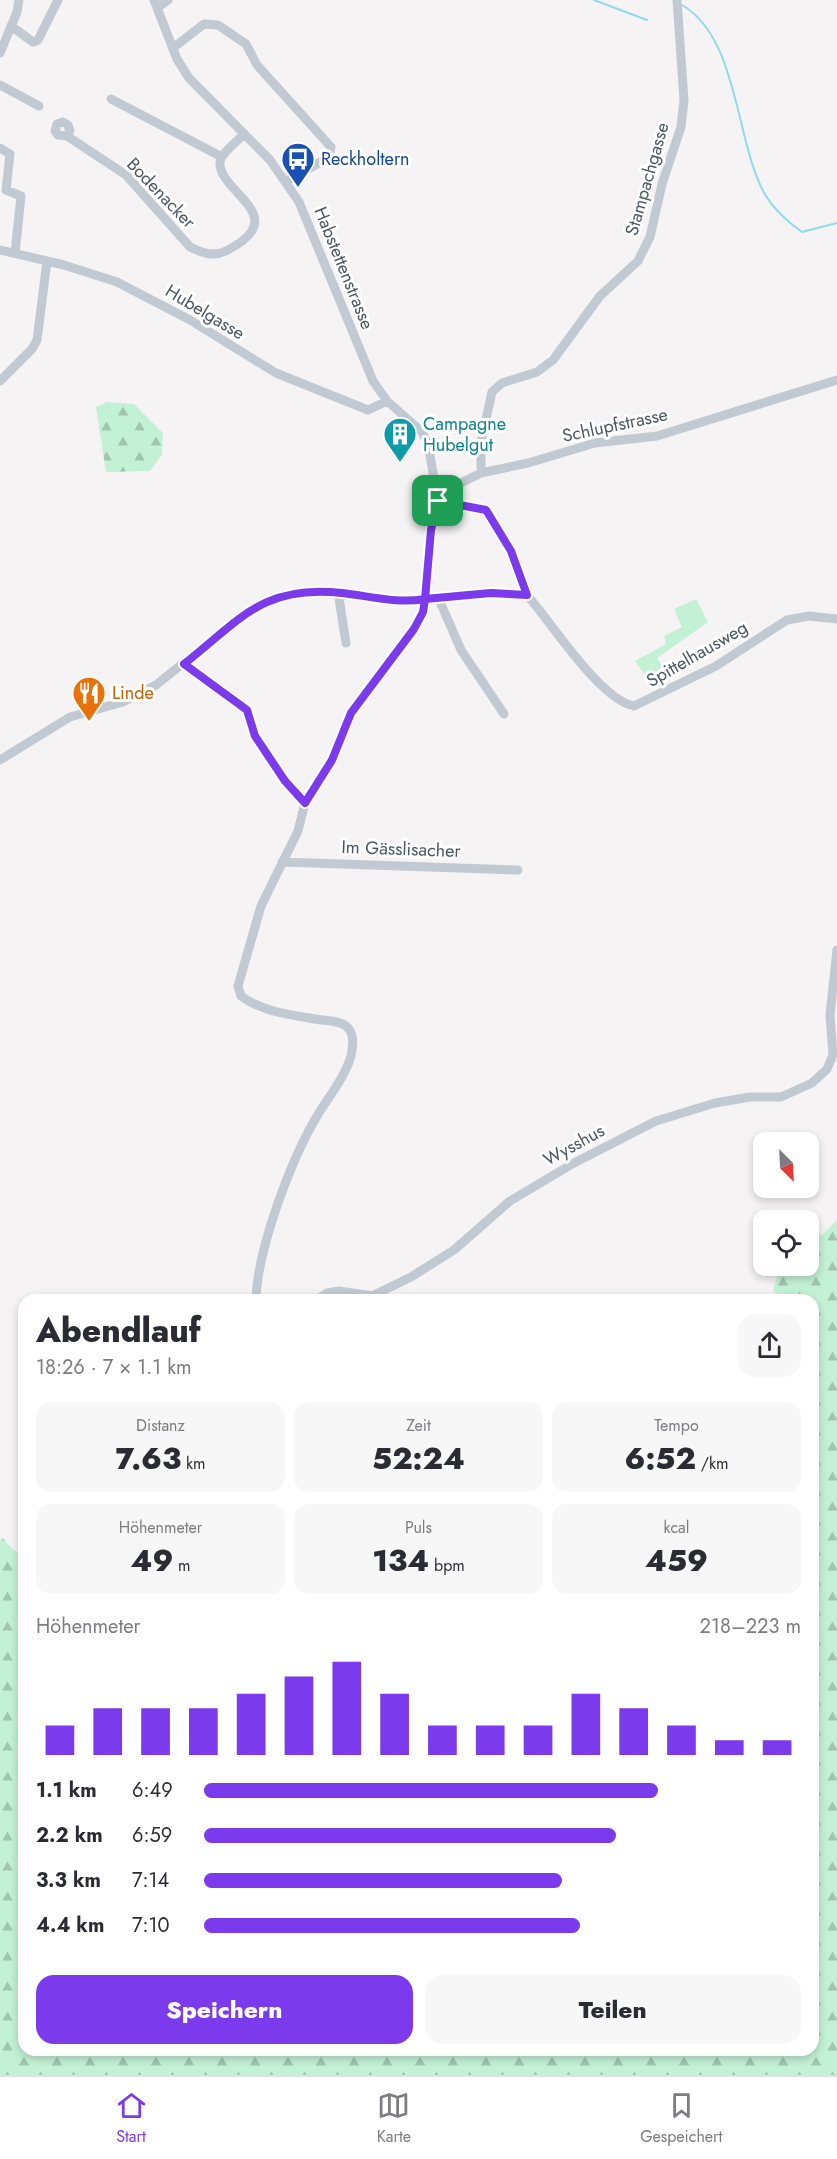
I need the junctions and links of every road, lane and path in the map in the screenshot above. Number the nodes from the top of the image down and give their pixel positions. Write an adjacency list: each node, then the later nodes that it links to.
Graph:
1 (19, 0): 6 (street)
2 (58, 0): 6 (street)
3 (168, 0): 5 (street)
4 (677, 0): 23 (street, Stampachgasse)
5 (156, 4): 7 (street, Habstettenstrasse)
6 (11, 26): 8 (street)
7 (173, 48): 12 (street, Habstettenstrasse); 16 (street)
8 (0, 53)
9 (0, 85): 11 (street)
10 (111, 99): 15 (street)
11 (39, 106)
12 (244, 134): 15 (street); 16 (street, Habstettenstrasse)
13 (67, 136): 15 (street, Bodenacker)
14 (0, 148): 18 (street)
15 (222, 157)
16 (286, 181): 22 (street, Habstettenstrasse)
17 (0, 250): 18 (street, Hubelgasse)
18 (15, 253): 19 (street, Hubelgasse)
19 (47, 261): 21 (street); 22 (street, Hubelgasse)
20 (837, 380): 23 (street, Schlupfstrasse)
21 (0, 381)
22 (387, 401): 24 (street, Habstettenstrasse)
23 (481, 473): 24 (street, Schlupfstrasse)
24 (438, 501): 26 (street); 28 (street)
25 (338, 592): 28 (street); 30 (street); 31 (street)
26 (527, 595): 27 (street); 29 (street, Spittelhausweg)
27 (438, 597): 28 (street); 34 (street)
28 (425, 599): 36 (street)
29 (837, 620)
30 (346, 643)
31 (200, 651): 32 (street); 33 (street)
32 (184, 664): 33 (street); 35 (street)
33 (200, 673): 36 (street)
34 (504, 714)
35 (0, 760)
36 (305, 803): 37 (street)
37 (282, 862): 38 (street, Im Gässlisacher); 40 (street)
38 (518, 870)
39 (837, 950): 43 (street, Wysshus)
40 (257, 1294)
41 (328, 1294): 42 (street, Wysshus)
42 (363, 1294)
43 (376, 1294)

